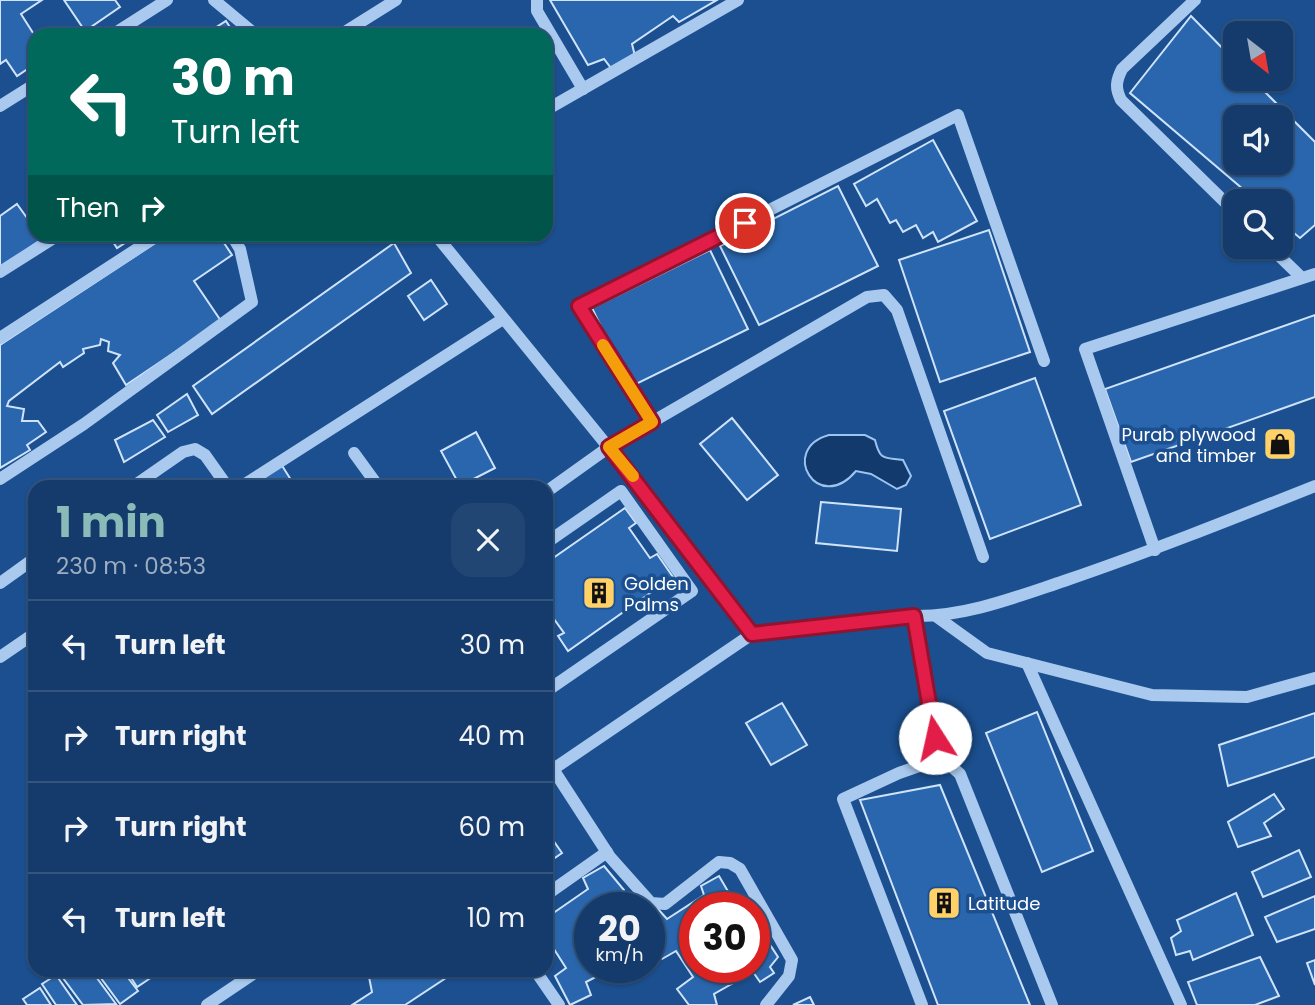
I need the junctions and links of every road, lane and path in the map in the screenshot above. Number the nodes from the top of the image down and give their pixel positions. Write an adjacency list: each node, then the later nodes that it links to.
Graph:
1 (167, 0): 7 (street)
2 (214, 0): 8 (street)
3 (396, 0): 9 (street)
4 (537, 0): 10 (street)
5 (738, 0): 13 (street)
6 (1195, 0): 16 (street)
7 (123, 28)
8 (248, 28)
9 (351, 28)
10 (547, 28)
11 (553, 38): 13 (street)
12 (28, 88): 14 (street)
13 (583, 89): 15 (street)
14 (0, 106)
15 (553, 106)
16 (1223, 200)
17 (47, 242): 22 (street)
18 (148, 242): 26 (street)
19 (236, 242): 31 (street)
20 (441, 242): 25 (street)
21 (1282, 259): 24 (street)
22 (0, 272)
23 (1315, 274): 24 (street)
24 (1301, 277): 39 (street)
25 (503, 318): 29 (street); 34 (street)
26 (0, 338)
27 (1044, 361): 28 (street)
28 (652, 422): 29 (street); 40 (street)
29 (609, 447): 37 (street); 45 (street)
30 (354, 453): 35 (street)
31 (0, 478)
32 (143, 480): 33 (street)
33 (223, 480)
34 (251, 480)
35 (374, 480)
36 (1315, 486): 39 (street)
37 (553, 487)
38 (553, 538): 50 (street)
39 (1155, 550): 44 (street)
40 (983, 557)
41 (28, 563): 42 (street)
42 (0, 583)
43 (914, 616): 44 (street); 45 (street); 51 (street)
44 (937, 617): 48 (street)
45 (752, 634): 52 (street)
46 (28, 638): 47 (street)
47 (0, 657)
48 (1027, 663): 49 (street); 63 (street)
49 (1315, 678)
50 (553, 687)
51 (942, 758): 61 (street); 62 (street)
52 (553, 769)
53 (553, 775): 54 (street)
54 (607, 852): 55 (street); 60 (street)
55 (553, 890)
56 (249, 977): 58 (street)
57 (540, 977): 59 (street)
58 (207, 1005)
59 (559, 1005)
60 (766, 1005)
61 (922, 1005)
62 (1052, 1005)
63 (1181, 1005)

